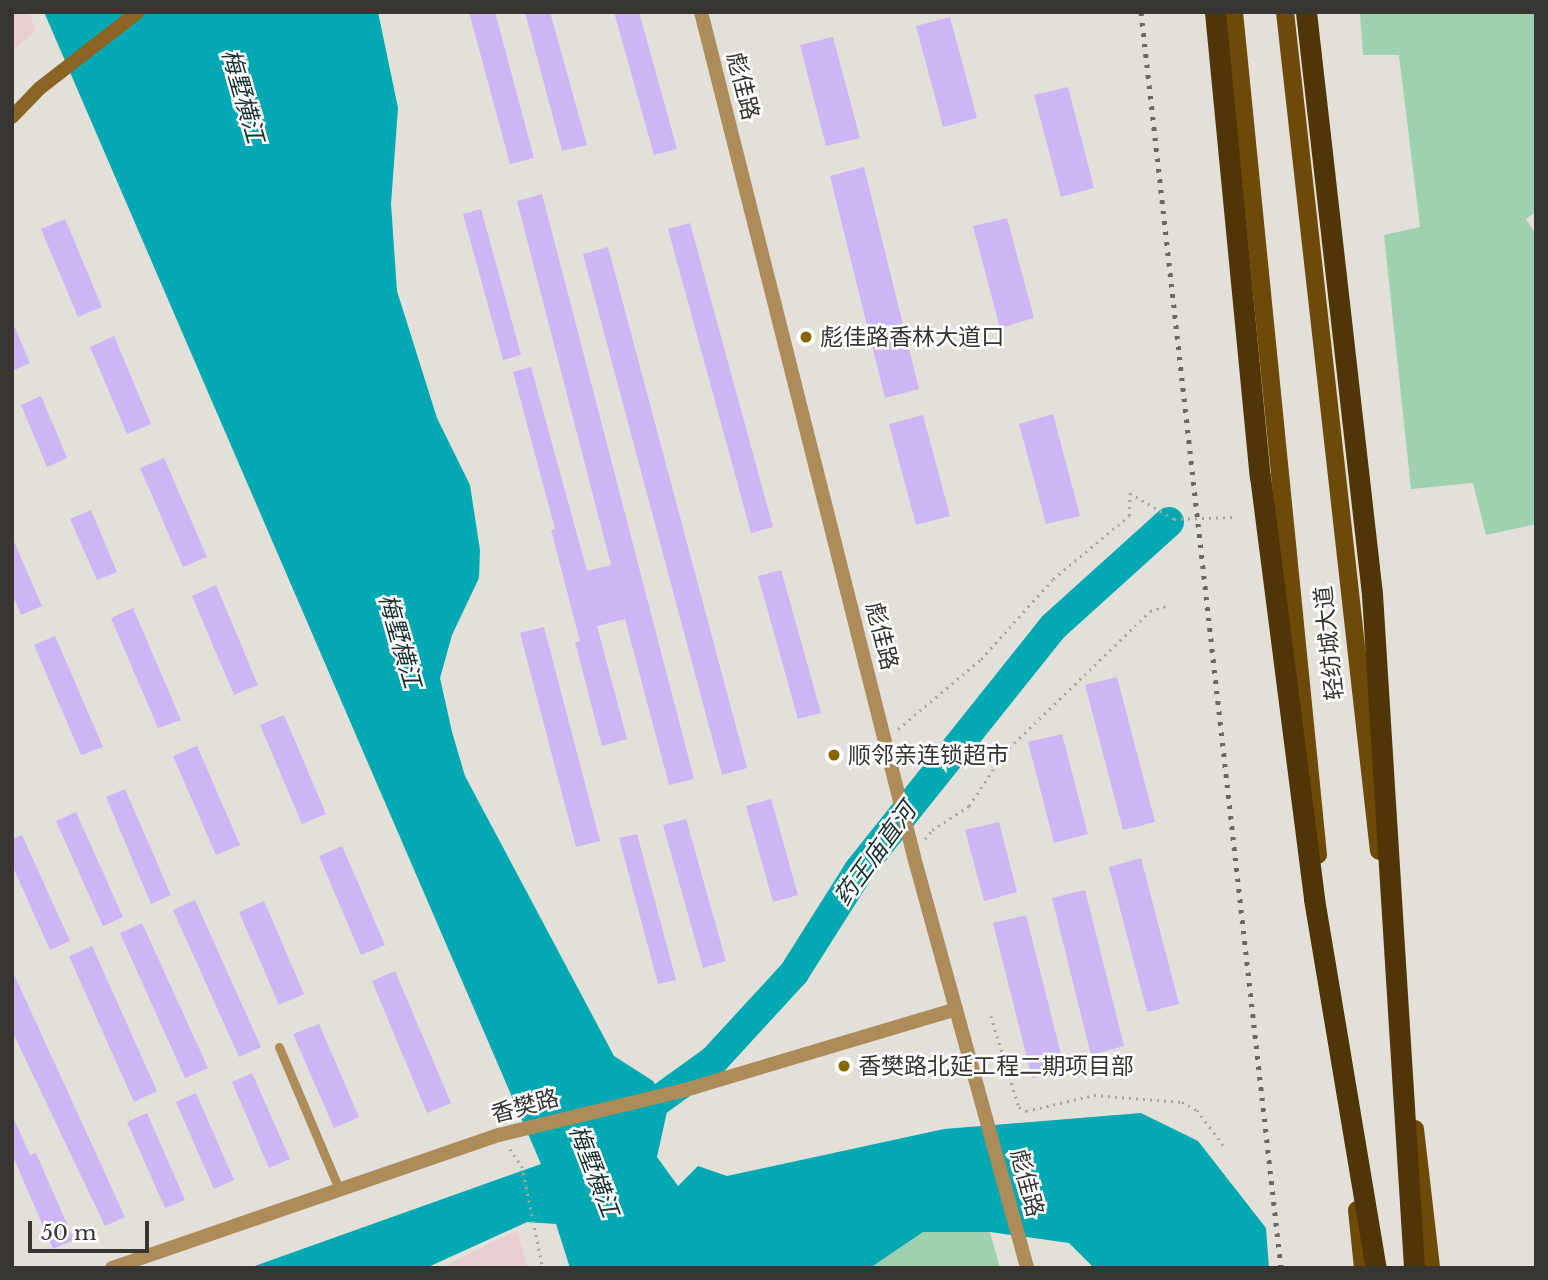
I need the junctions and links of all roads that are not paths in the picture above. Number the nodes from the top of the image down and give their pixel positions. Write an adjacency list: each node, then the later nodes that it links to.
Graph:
1 (138, 12): 7 (street)
2 (701, 12): 8 (street, 彪佳路)
3 (1215, 12): 14 (highway, bridge)
4 (1234, 12): 13 (main road, 轻纺城大道)
5 (1285, 12): 16 (main road, 轻纺城大道)
6 (1306, 12): 15 (highway, bridge)
7 (12, 117)
8 (956, 1009): 10 (street, 香樊路); 11 (street, 彪佳路)
9 (279, 1047): 10 (lane)
10 (339, 1189): 12 (street, 香樊路)
11 (1027, 1267)
12 (111, 1268)
13 (1363, 1268)
14 (1376, 1268)
15 (1414, 1268)
16 (1431, 1268)

